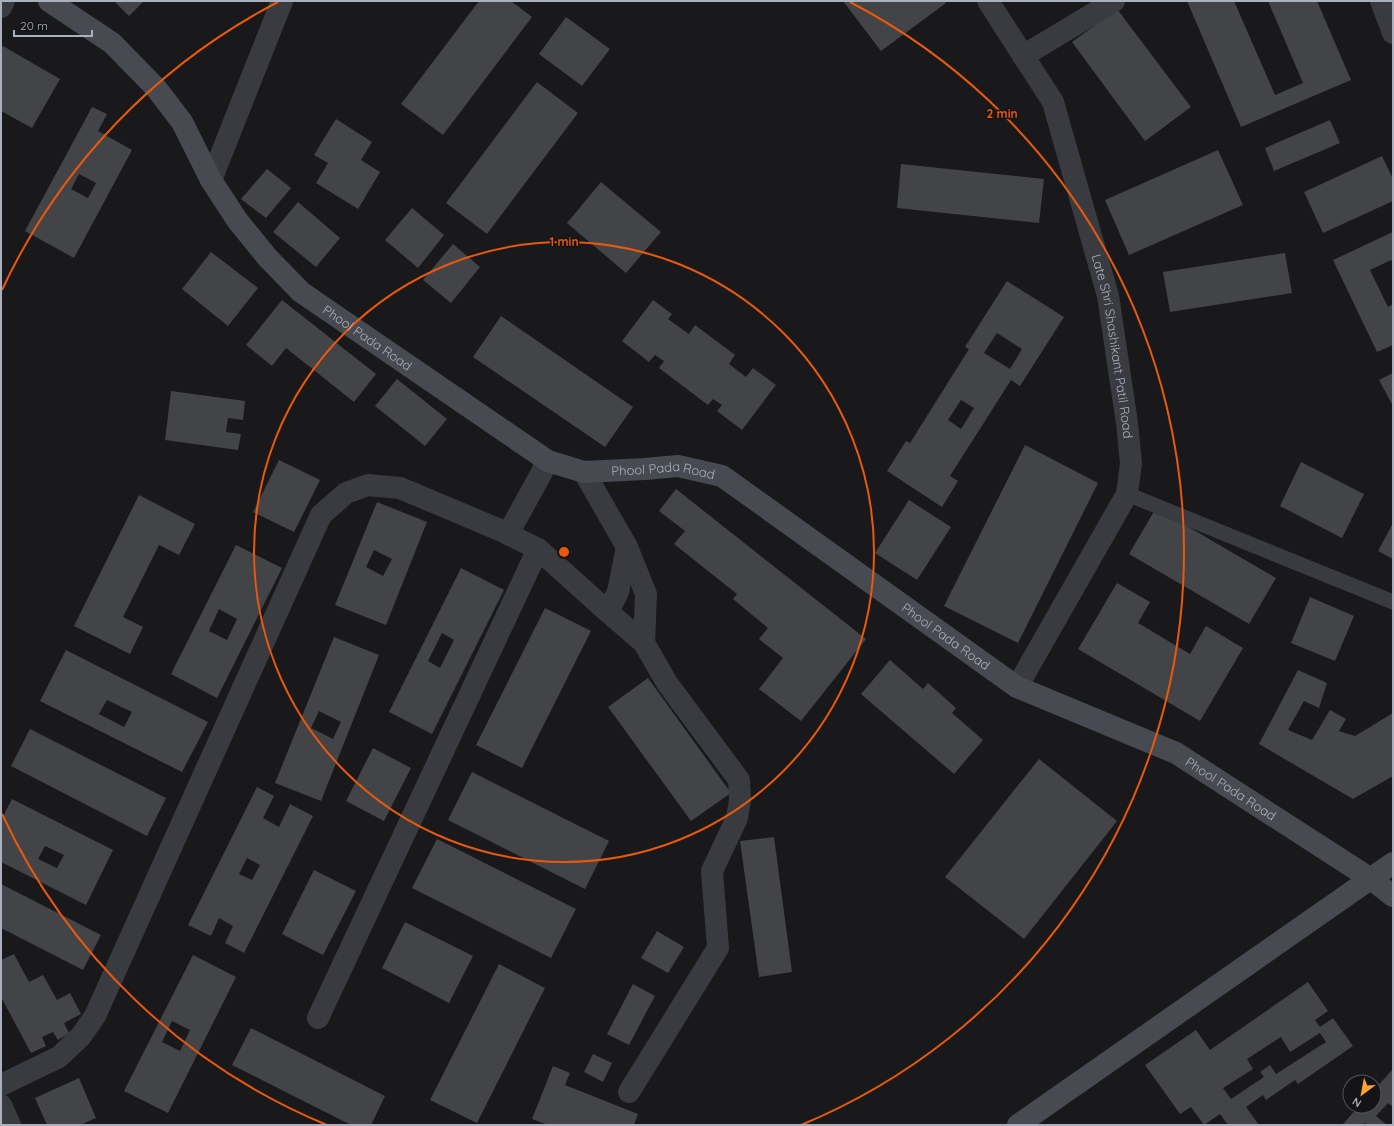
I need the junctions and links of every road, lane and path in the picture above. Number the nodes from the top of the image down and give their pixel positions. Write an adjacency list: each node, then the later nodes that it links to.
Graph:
1 (4, 1): 7 (street)
2 (49, 1): 10 (street, Phool Pada Road)
3 (282, 1): 10 (street)
4 (988, 1): 9 (street, Late Shri Shashikant Patil Road)
5 (1114, 1): 9 (street)
6 (1381, 1): 8 (street)
7 (1, 7)
8 (1393, 33)
9 (1023, 56): 13 (street, Late Shri Shashikant Patil Road)
10 (210, 180): 11 (street, Phool Pada Road)
11 (548, 461): 12 (street, Phool Pada Road); 14 (street)
12 (584, 472): 15 (street); 20 (street, Phool Pada Road)
13 (1127, 494): 17 (lane); 20 (street, Late Shri Shashikant Patil Road)
14 (508, 534): 16 (street); 24 (street)
15 (627, 547): 18 (street); 19 (street)
16 (538, 549): 18 (street); 23 (street)
17 (1393, 602)
18 (608, 612): 19 (street)
19 (644, 643): 25 (street)
20 (1017, 687): 22 (street, Phool Pada Road)
21 (1393, 863): 22 (street)
22 (1385, 886): 28 (street); 29 (street)
23 (318, 1018)
24 (1, 1085)
25 (629, 1092)
26 (1, 1105): 27 (street)
27 (10, 1125)
28 (1018, 1125)
29 (1043, 1125)

